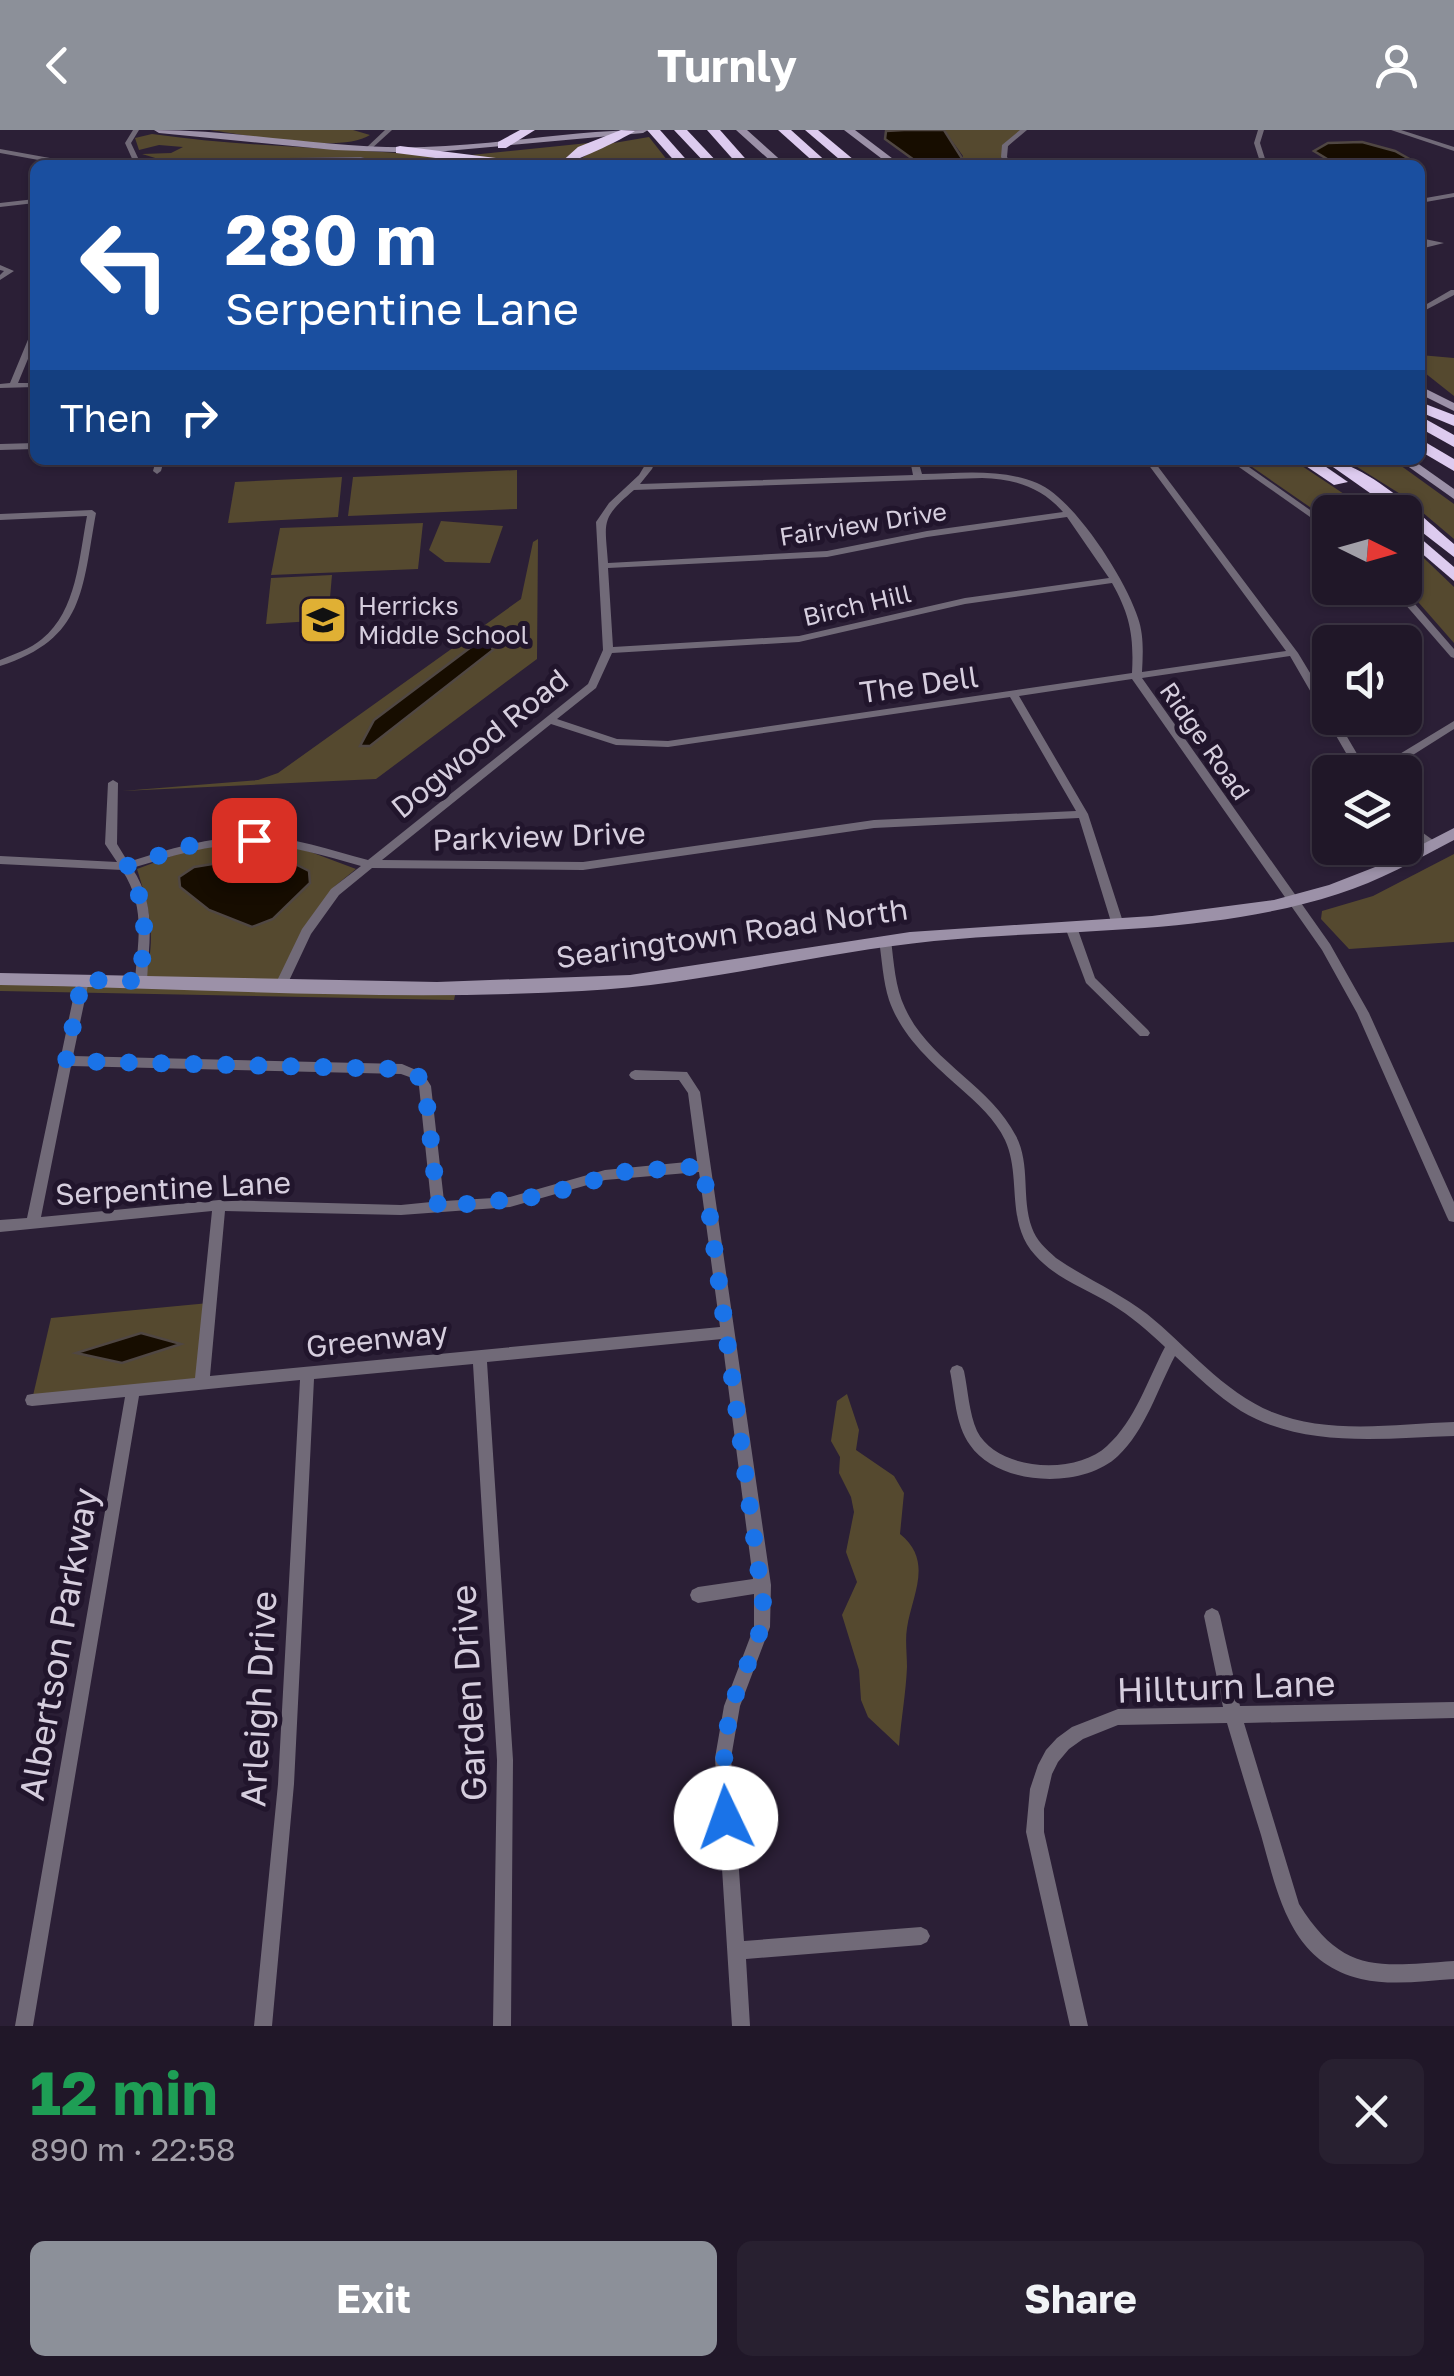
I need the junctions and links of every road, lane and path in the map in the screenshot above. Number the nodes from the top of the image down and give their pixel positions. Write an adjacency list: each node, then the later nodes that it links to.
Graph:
1 (136, 130): 23 (street)
2 (159, 130): 21 (main road)
3 (389, 130): 21 (street)
4 (529, 130): 16 (highway)
5 (630, 130): 16 (main road); 27 (highway)
6 (654, 130): 17 (highway)
7 (680, 130): 30 (highway)
8 (714, 130): 31 (highway)
9 (742, 130): 32 (main road)
10 (784, 130): 33 (highway)
11 (811, 130): 34 (highway)
12 (849, 130): 35 (main road)
13 (1024, 130): 36 (street)
14 (1261, 130): 37 (street)
15 (1394, 130): 18 (street)
16 (502, 145): 19 (main road)
17 (668, 148): 28 (highway); 29 (highway)
18 (1454, 149)
19 (400, 150): 21 (main road); 26 (highway)
20 (0, 151): 22 (street)
21 (364, 154): 24 (street); 25 (street)
22 (49, 160)
23 (136, 160)
24 (228, 160)
25 (377, 160)
26 (480, 160)
27 (570, 160)
28 (673, 160)
29 (679, 160)
30 (709, 160)
31 (741, 160)
32 (775, 160)
33 (818, 160)
34 (848, 160)
35 (889, 160)
36 (1006, 160)
37 (1263, 160)
38 (1454, 190): 39 (street)
39 (1425, 199)
40 (30, 202): 41 (street)
41 (0, 205)
42 (1425, 240): 43 (street)
43 (1440, 242): 44 (street); 45 (street)
44 (1454, 242)
45 (1425, 246)
46 (0, 267): 47 (street)
47 (0, 278)
48 (1454, 292): 49 (street)
49 (1425, 308)
50 (30, 344): 53 (street)
51 (30, 385): 53 (street)
52 (0, 386): 53 (street)
53 (13, 386)
54 (1425, 392): 56 (main road)
55 (1425, 408): 57 (highway)
56 (1454, 408)
57 (1454, 421)
58 (1425, 424): 59 (highway)
59 (1454, 442)
60 (30, 446): 61 (street)
61 (0, 447)
62 (1425, 447): 70 (highway)
63 (648, 465): 72 (street)
64 (915, 465): 71 (street)
65 (1153, 465): 85 (street)
66 (1240, 465): 76 (street)
67 (1312, 465): 73 (highway)
68 (1338, 465): 79 (highway)
69 (1412, 465): 74 (main road)
70 (1454, 466)
71 (918, 477): 72 (street, Ridge Road); 75 (street, Ridge Road)
72 (632, 487): 80 (street)
73 (1358, 495)
74 (1454, 495)
75 (1070, 514): 80 (street, Fairview Drive); 82 (street, Ridge Road)
76 (1312, 515)
77 (0, 516): 87 (street)
78 (1422, 546): 81 (highway)
79 (1454, 552)
80 (602, 566): 84 (street)
81 (1454, 576)
82 (1113, 580): 84 (street, Birch Hill); 88 (street, Ridge Road)
83 (1411, 605): 86 (street)
84 (608, 650): 91 (street, Dogwood Road)
85 (1293, 653): 88 (street, The Dell); 89 (street)
86 (1454, 655)
87 (0, 663)
88 (1137, 679): 90 (street, The Dell); 102 (street, Ridge Road)
89 (1312, 684)
90 (1014, 696): 91 (street, The Dell); 95 (street)
91 (553, 721): 100 (street, Dogwood Road)
92 (1454, 724): 93 (street)
93 (1406, 755)
94 (113, 783): 101 (street)
95 (1083, 814): 100 (street, Parkview Drive); 103 (street)
96 (1454, 833): 98 (main road, Searingtown Road North)
97 (1422, 837): 98 (street)
98 (1433, 846): 102 (main road, Searingtown Road North)
99 (0, 860): 101 (street, Parkview Drive)
100 (369, 864): 101 (street, Parkview Drive); 109 (street, Dogwood Road)
101 (127, 866): 108 (street)
102 (1295, 903): 103 (main road, Searingtown Road North); 116 (street, Ridge Road)
103 (1118, 925): 104 (main road, Searingtown Road North)
104 (1071, 927): 105 (main road, Searingtown Road North); 110 (street)
105 (885, 940): 109 (main road, Searingtown Road North); 120 (street)
106 (0, 979): 107 (main road, Searingtown Road North)
107 (82, 980): 108 (main road, Searingtown Road North); 111 (street)
108 (141, 981): 109 (main road, Searingtown Road North)
109 (281, 985)
110 (1144, 1033)
111 (66, 1061): 115 (street); 117 (street)
112 (635, 1075): 113 (street)
113 (703, 1166): 115 (street, Serpentine Lane); 119 (street)
114 (219, 1205): 115 (street, Serpentine Lane); 117 (street, Serpentine Lane); 124 (street)
115 (438, 1207)
116 (1454, 1216)
117 (34, 1222): 118 (street, Serpentine Lane)
118 (0, 1226)
119 (726, 1332): 121 (street, Greenway); 128 (street)
120 (1173, 1346): 122 (street); 127 (street)
121 (480, 1358): 123 (street, Greenway); 138 (street, Garden Drive)
122 (957, 1371)
123 (307, 1374): 124 (street, Greenway); 137 (street, Arleigh Drive)
124 (202, 1384): 125 (street, Greenway)
125 (133, 1391): 126 (street, Greenway); 136 (street, Albertson Parkway)
126 (32, 1400)
127 (1454, 1430)
128 (763, 1585): 129 (street); 134 (street)
129 (698, 1594)
130 (1212, 1616): 132 (street)
131 (1454, 1710): 132 (street, Hillturn Lane)
132 (1233, 1714): 135 (street); 140 (street, Hillturn Lane)
133 (921, 1936): 134 (street)
134 (736, 1951): 139 (street)
135 (1454, 1970)
136 (24, 2026)
137 (263, 2026)
138 (502, 2026)
139 (741, 2026)
140 (1079, 2026)

